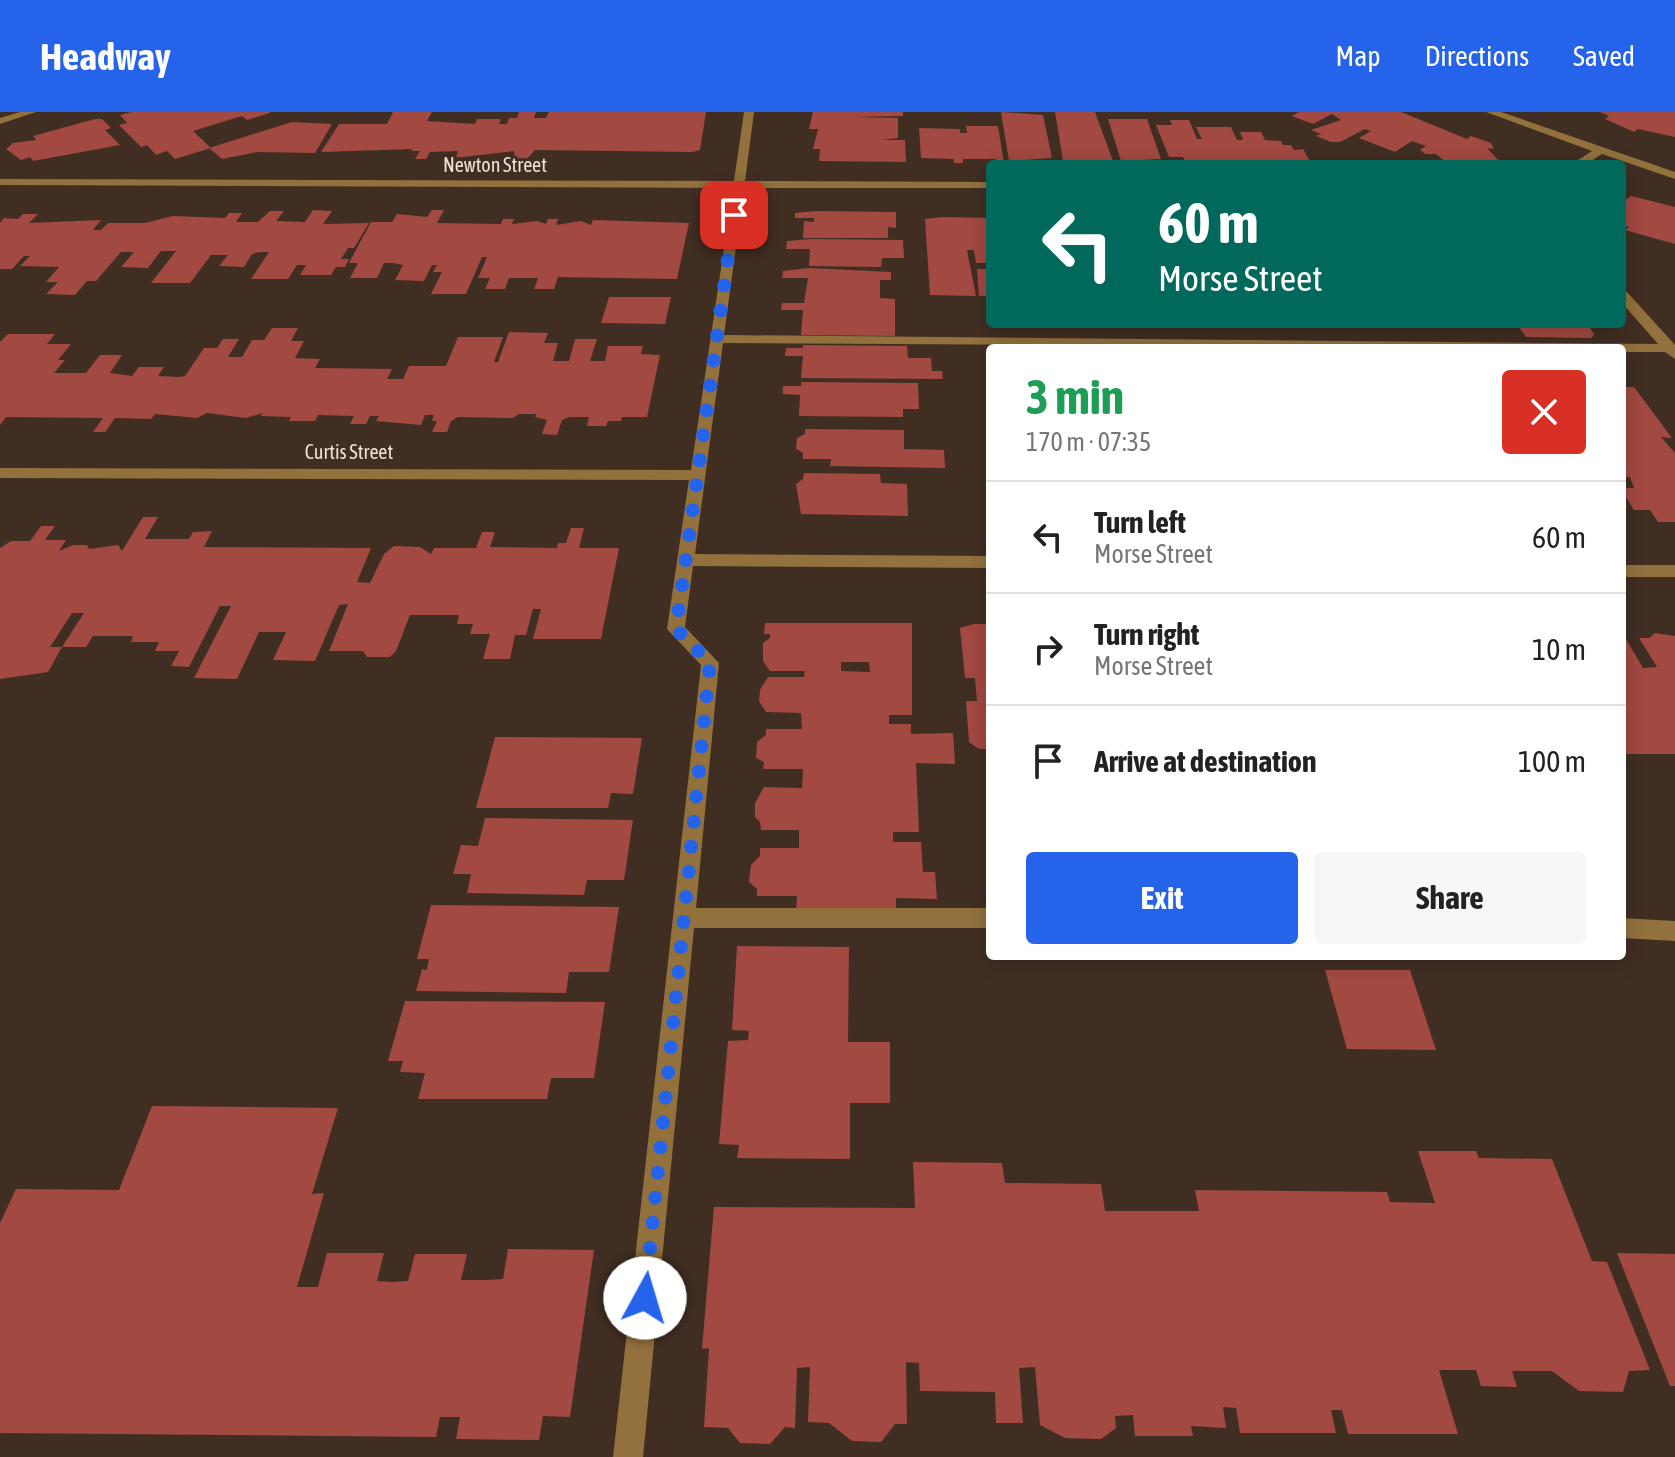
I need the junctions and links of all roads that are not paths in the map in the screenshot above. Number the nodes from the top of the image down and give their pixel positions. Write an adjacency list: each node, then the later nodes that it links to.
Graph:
1 (31, 112): 4 (street)
2 (749, 112): 9 (street)
3 (1491, 112): 5 (street)
4 (0, 121)
5 (1601, 150): 6 (street); 7 (street)
6 (1585, 160)
7 (1675, 176)
8 (0, 182): 9 (street, Newton Street)
9 (739, 183): 10 (street, Newton Street); 12 (street)
10 (986, 185)
11 (1626, 300): 15 (street)
12 (716, 339): 13 (street); 17 (street)
13 (1084, 344)
14 (1626, 351): 15 (street)
15 (1672, 352)
16 (0, 473): 17 (street, Curtis Street)
17 (698, 475): 18 (street)
18 (686, 560): 19 (street); 22 (street)
19 (986, 562)
20 (1626, 571): 21 (street)
21 (1675, 571)
22 (683, 918): 23 (street); 26 (street)
23 (986, 918)
24 (1626, 928): 25 (street)
25 (1675, 931)
26 (628, 1457)

